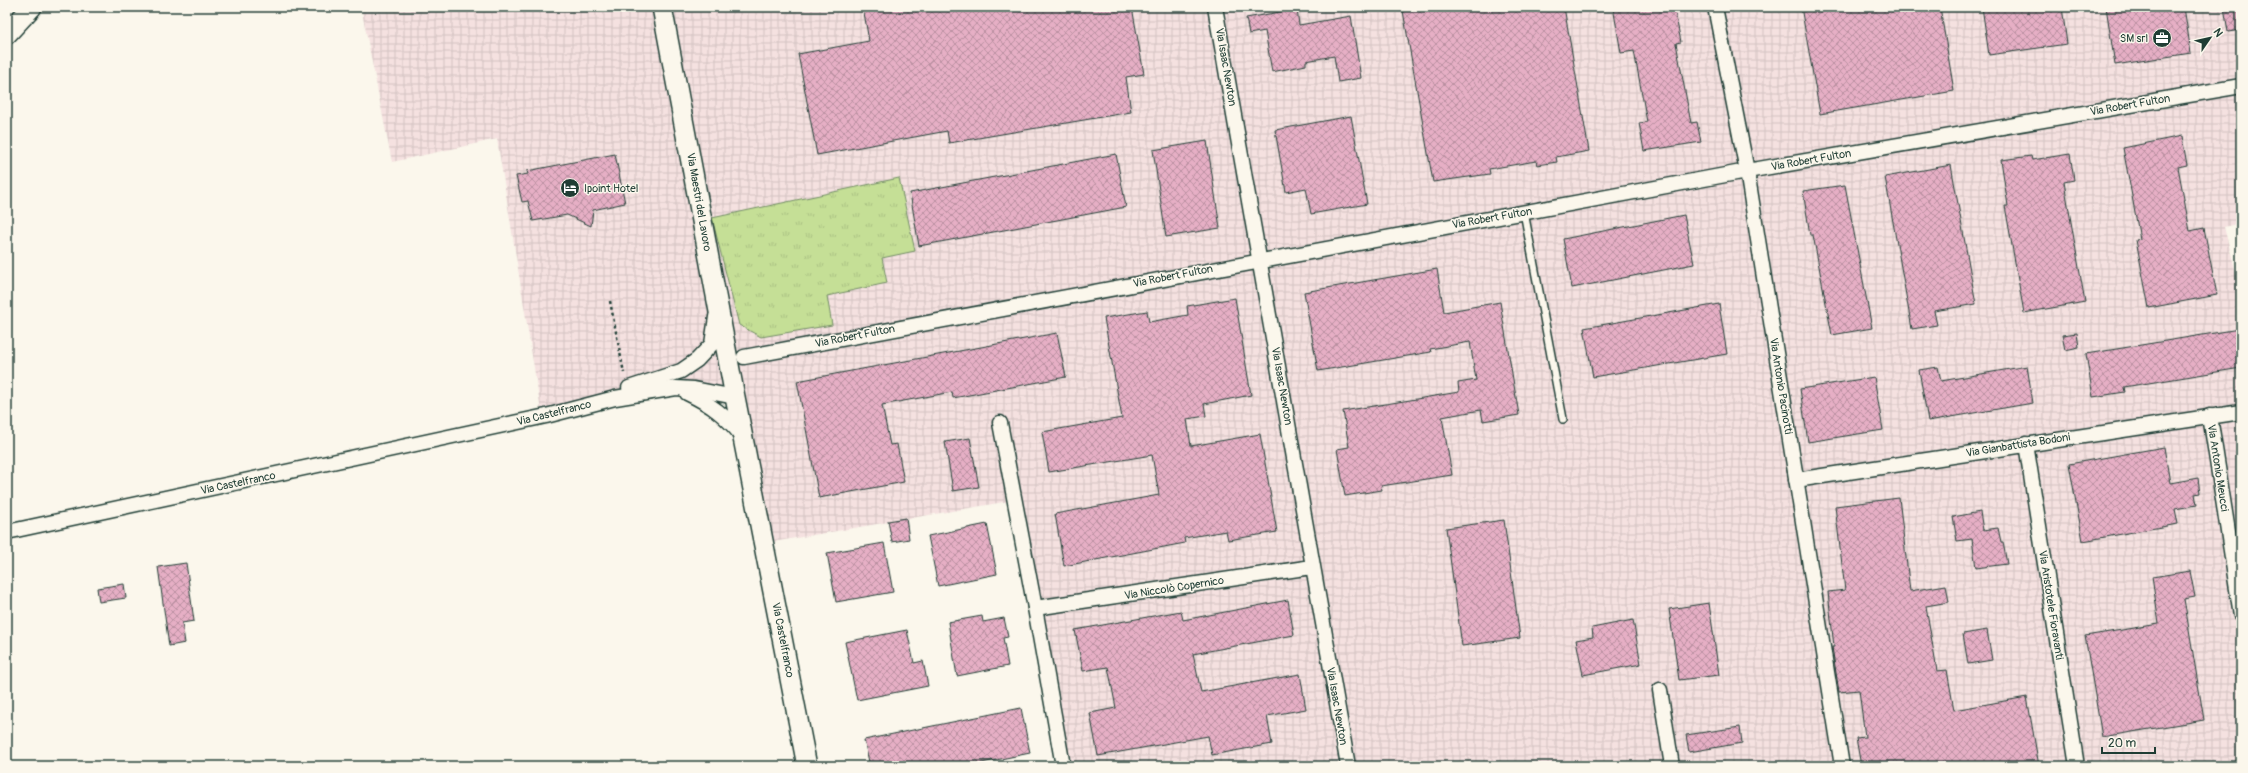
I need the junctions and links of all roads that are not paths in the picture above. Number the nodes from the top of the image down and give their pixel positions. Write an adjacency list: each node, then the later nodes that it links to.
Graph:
1 (32, 7): 5 (street)
2 (662, 7): 10 (street, Via Maestri del Lavoro)
3 (1215, 7): 9 (street, Via Isaac Newton)
4 (1715, 7): 7 (street, Via Antonio Pacinotti)
5 (7, 34)
6 (2241, 86): 7 (street, Via Robert Fulton)
7 (1747, 171): 8 (street, Via Robert Fulton); 21 (street, Via Antonio Pacinotti)
8 (1524, 212): 9 (street, Via Robert Fulton); 17 (lane)
9 (1260, 260): 11 (street, Via Robert Fulton); 23 (street, Via Isaac Newton)
10 (717, 300): 13 (street, Via Maestri del Lavoro); 14 (street)
11 (744, 357)
12 (676, 388): 13 (street, Via Castelfranco); 14 (street, Via Castelfranco); 19 (street)
13 (734, 397): 19 (street, Via Castelfranco)
14 (588, 405): 22 (street, Via Castelfranco)
15 (2241, 412): 16 (street, Via Gianbattista Bodoni)
16 (2210, 416): 20 (street, Via Gianbattista Bodoni); 25 (street, Via Antonio Meucci)
17 (1563, 419)
18 (1000, 423): 24 (street)
19 (743, 437): 27 (street, Via Castelfranco)
20 (2026, 444): 21 (street, Via Gianbattista Bodoni); 32 (street, Via Aristotele Fioravanti)
21 (1796, 480): 31 (street, Via Antonio Pacinotti)
22 (7, 532)
23 (1312, 567): 24 (street, Via Niccolò Copernico); 29 (street, Via Isaac Newton)
24 (1035, 608): 28 (street)
25 (2241, 615)
26 (1660, 690): 30 (street)
27 (808, 766)
28 (1064, 766)
29 (1348, 766)
30 (1672, 766)
31 (1842, 766)
32 (2076, 766)

